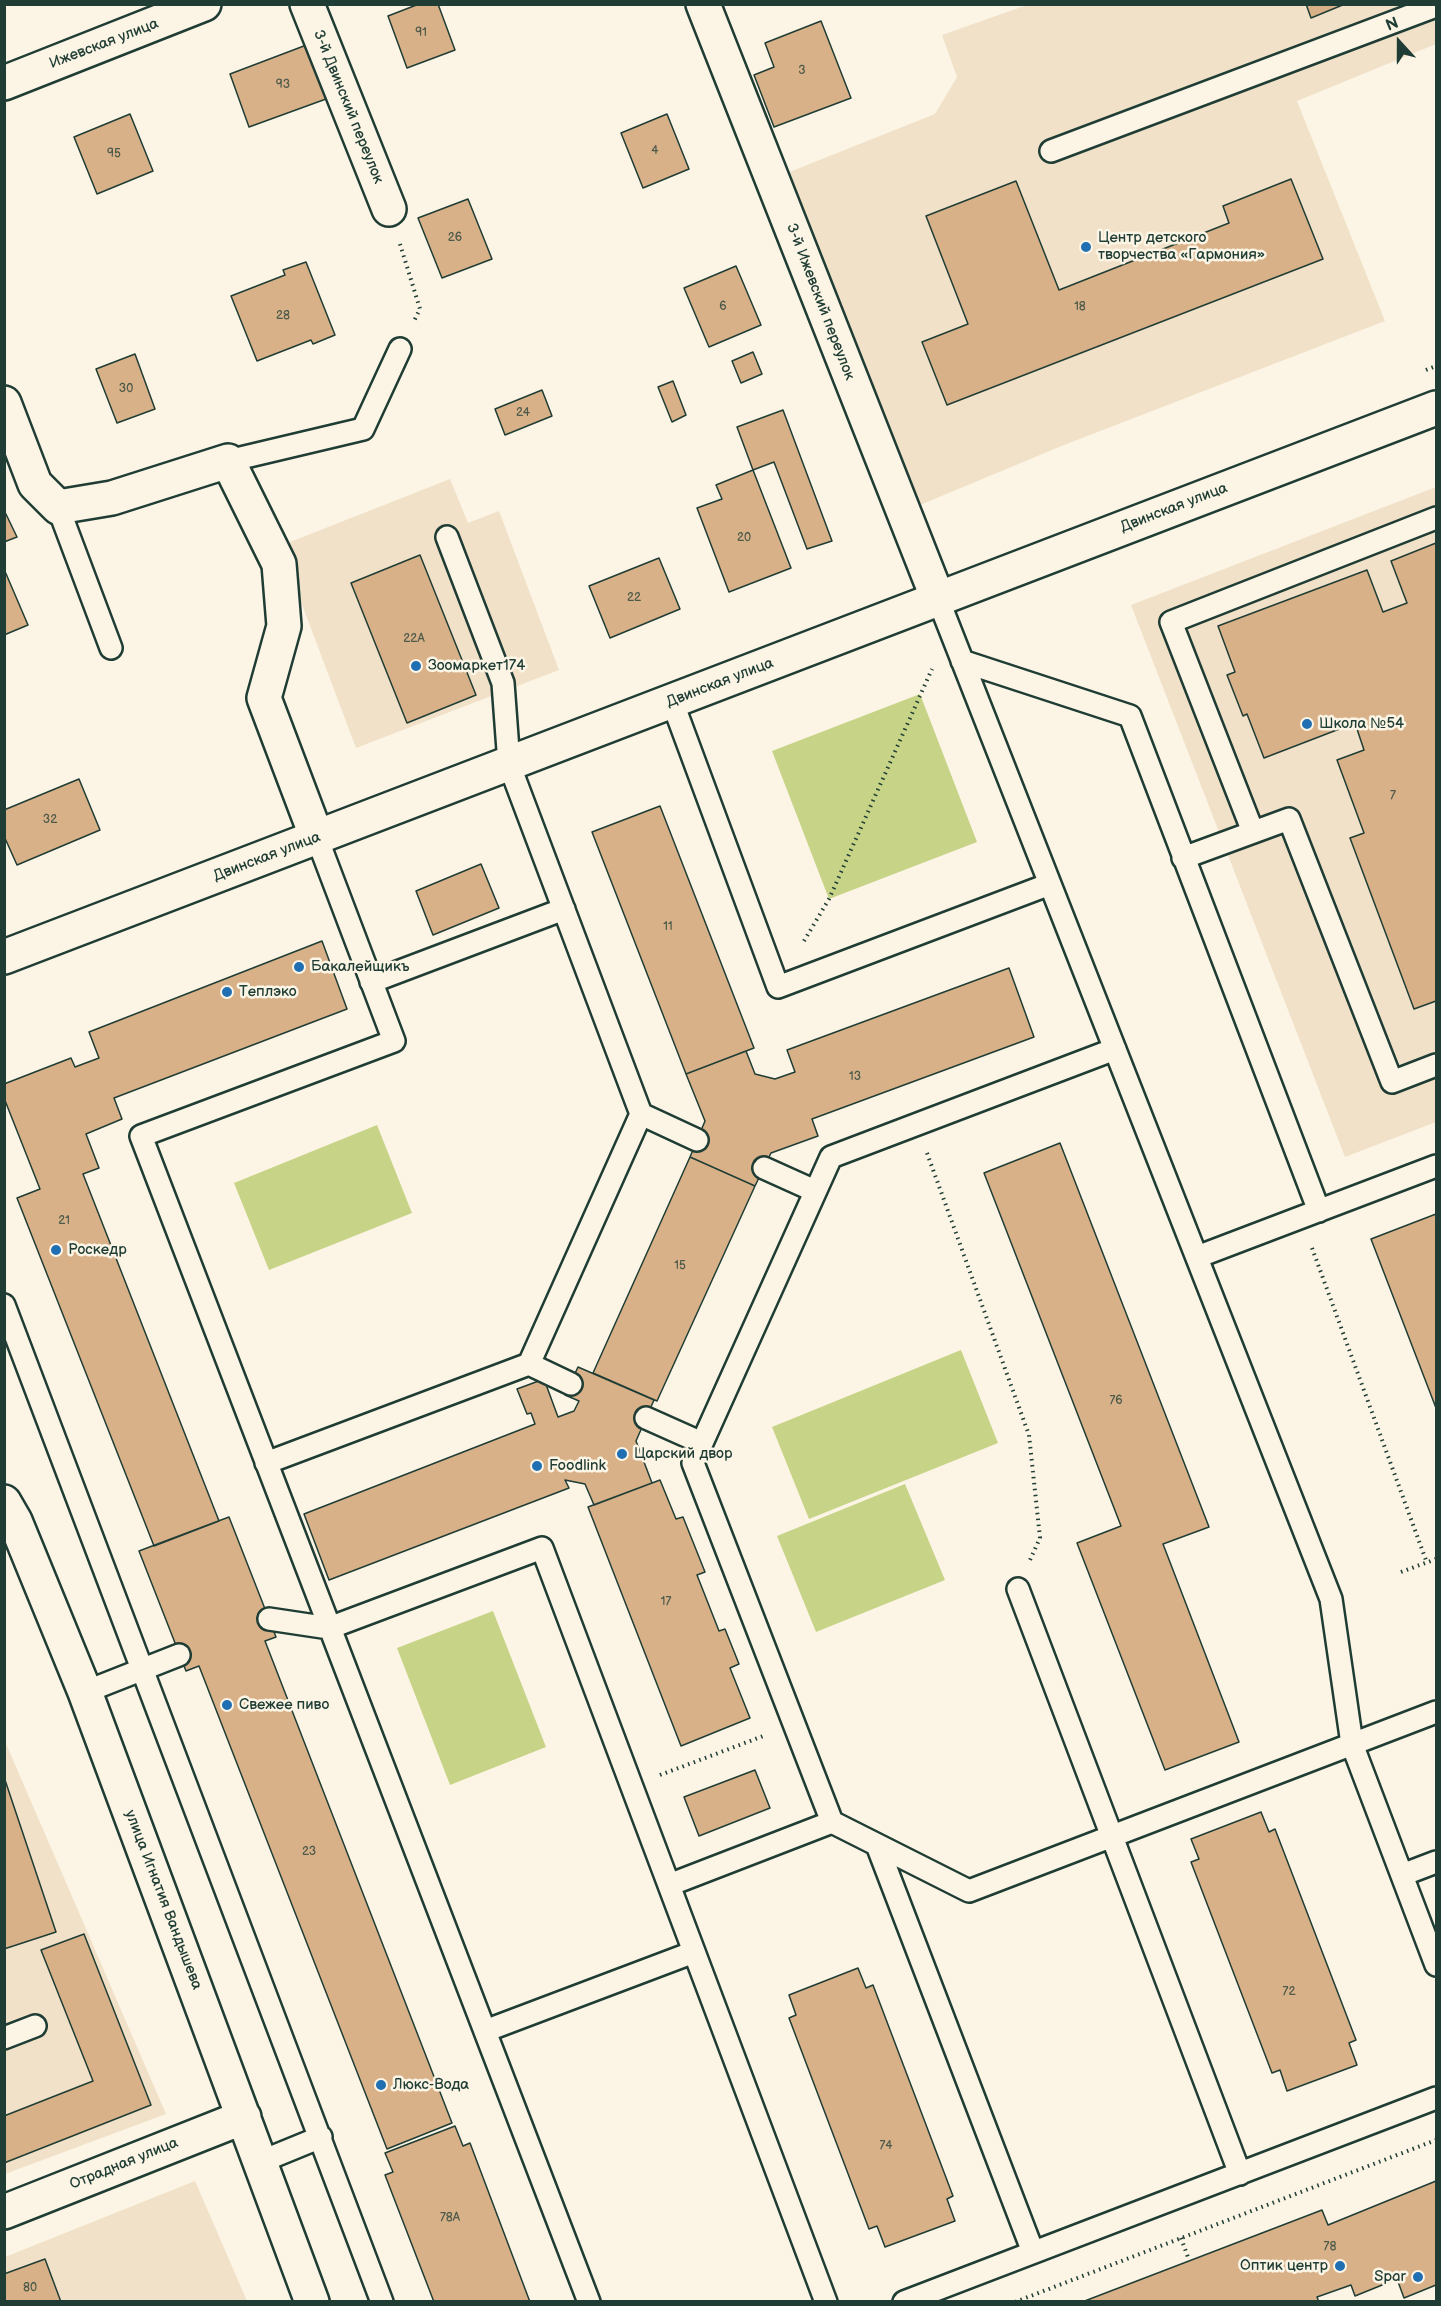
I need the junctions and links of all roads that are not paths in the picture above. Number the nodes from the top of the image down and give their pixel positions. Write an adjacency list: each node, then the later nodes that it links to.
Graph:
1 (204, 4): 5 (street, Ижевская улица)
2 (307, 4): 7 (street, 3-й Двинский переулок)
3 (703, 4): 15 (street, 3-й Ижевский переулок)
4 (1437, 6): 6 (lane)
5 (4, 83)
6 (1051, 151)
7 (389, 209)
8 (400, 349): 11 (lane)
9 (4, 403): 12 (street)
10 (1437, 408): 15 (street, Двинская улица)
11 (228, 461): 12 (street); 21 (street)
12 (58, 507): 16 (lane)
13 (1437, 518): 20 (lane)
14 (447, 537): 19 (lane)
15 (938, 599): 17 (lane); 18 (street, Двинская улица)
16 (111, 648)
17 (962, 661): 22 (lane); 23 (lane)
18 (672, 701): 19 (street, Двинская улица); 23 (lane)
19 (509, 764): 21 (street, Двинская улица); 24 (lane)
20 (1253, 832): 22 (lane); 28 (lane)
21 (317, 838): 25 (street, Двинская улица); 26 (lane)
22 (1183, 858): 34 (lane)
23 (1050, 884): 27 (lane)
24 (564, 909): 26 (lane); 29 (lane)
25 (4, 957)
26 (371, 982): 41 (lane)
27 (1115, 1049): 33 (lane); 35 (lane)
28 (1437, 1065)
29 (641, 1114): 30 (lane); 37 (lane)
30 (697, 1140)
31 (1437, 1166): 34 (lane)
32 (764, 1168): 33 (lane)
33 (815, 1191): 40 (lane)
34 (1310, 1214): 35 (lane)
35 (1197, 1257): 50 (lane)
36 (4, 1305): 47 (lane)
37 (529, 1364): 38 (lane); 41 (lane)
38 (571, 1384)
39 (646, 1418): 40 (lane)
40 (702, 1443): 51 (lane)
41 (266, 1463): 45 (lane)
42 (4, 1502): 48 (street, улица Игнатия Вандышева)
43 (1018, 1589): 52 (lane)
44 (269, 1619): 45 (lane)
45 (329, 1628): 56 (lane); 60 (lane)
46 (179, 1655): 47 (lane)
47 (143, 1669): 48 (lane); 64 (lane)
48 (85, 1692): 63 (street, улица Игнатия Вандышева)
49 (1437, 1712): 50 (lane)
50 (1352, 1744): 52 (lane); 55 (lane)
51 (832, 1822): 53 (lane); 56 (lane)
52 (1112, 1837): 53 (lane); 66 (lane)
53 (877, 1845): 68 (lane)
54 (1437, 1862): 55 (lane)
55 (1402, 1875): 58 (lane)
56 (669, 1885): 57 (lane)
57 (694, 1952): 60 (lane); 72 (lane)
58 (1437, 1965)
59 (35, 2026): 61 (lane)
60 (485, 2031): 71 (lane)
61 (4, 2038)
62 (1437, 2098): 66 (lane)
63 (244, 2117): 65 (street, улица Игнатия Вандышева); 67 (street, Отрадная улица)
64 (321, 2138): 65 (lane); 70 (lane)
65 (260, 2162): 69 (street, улица Игнатия Вандышева)
66 (1240, 2174): 68 (lane)
67 (4, 2212)
68 (1033, 2253): 73 (lane)
69 (312, 2301)
70 (382, 2301)
71 (589, 2301)
72 (826, 2301)
73 (904, 2301)

